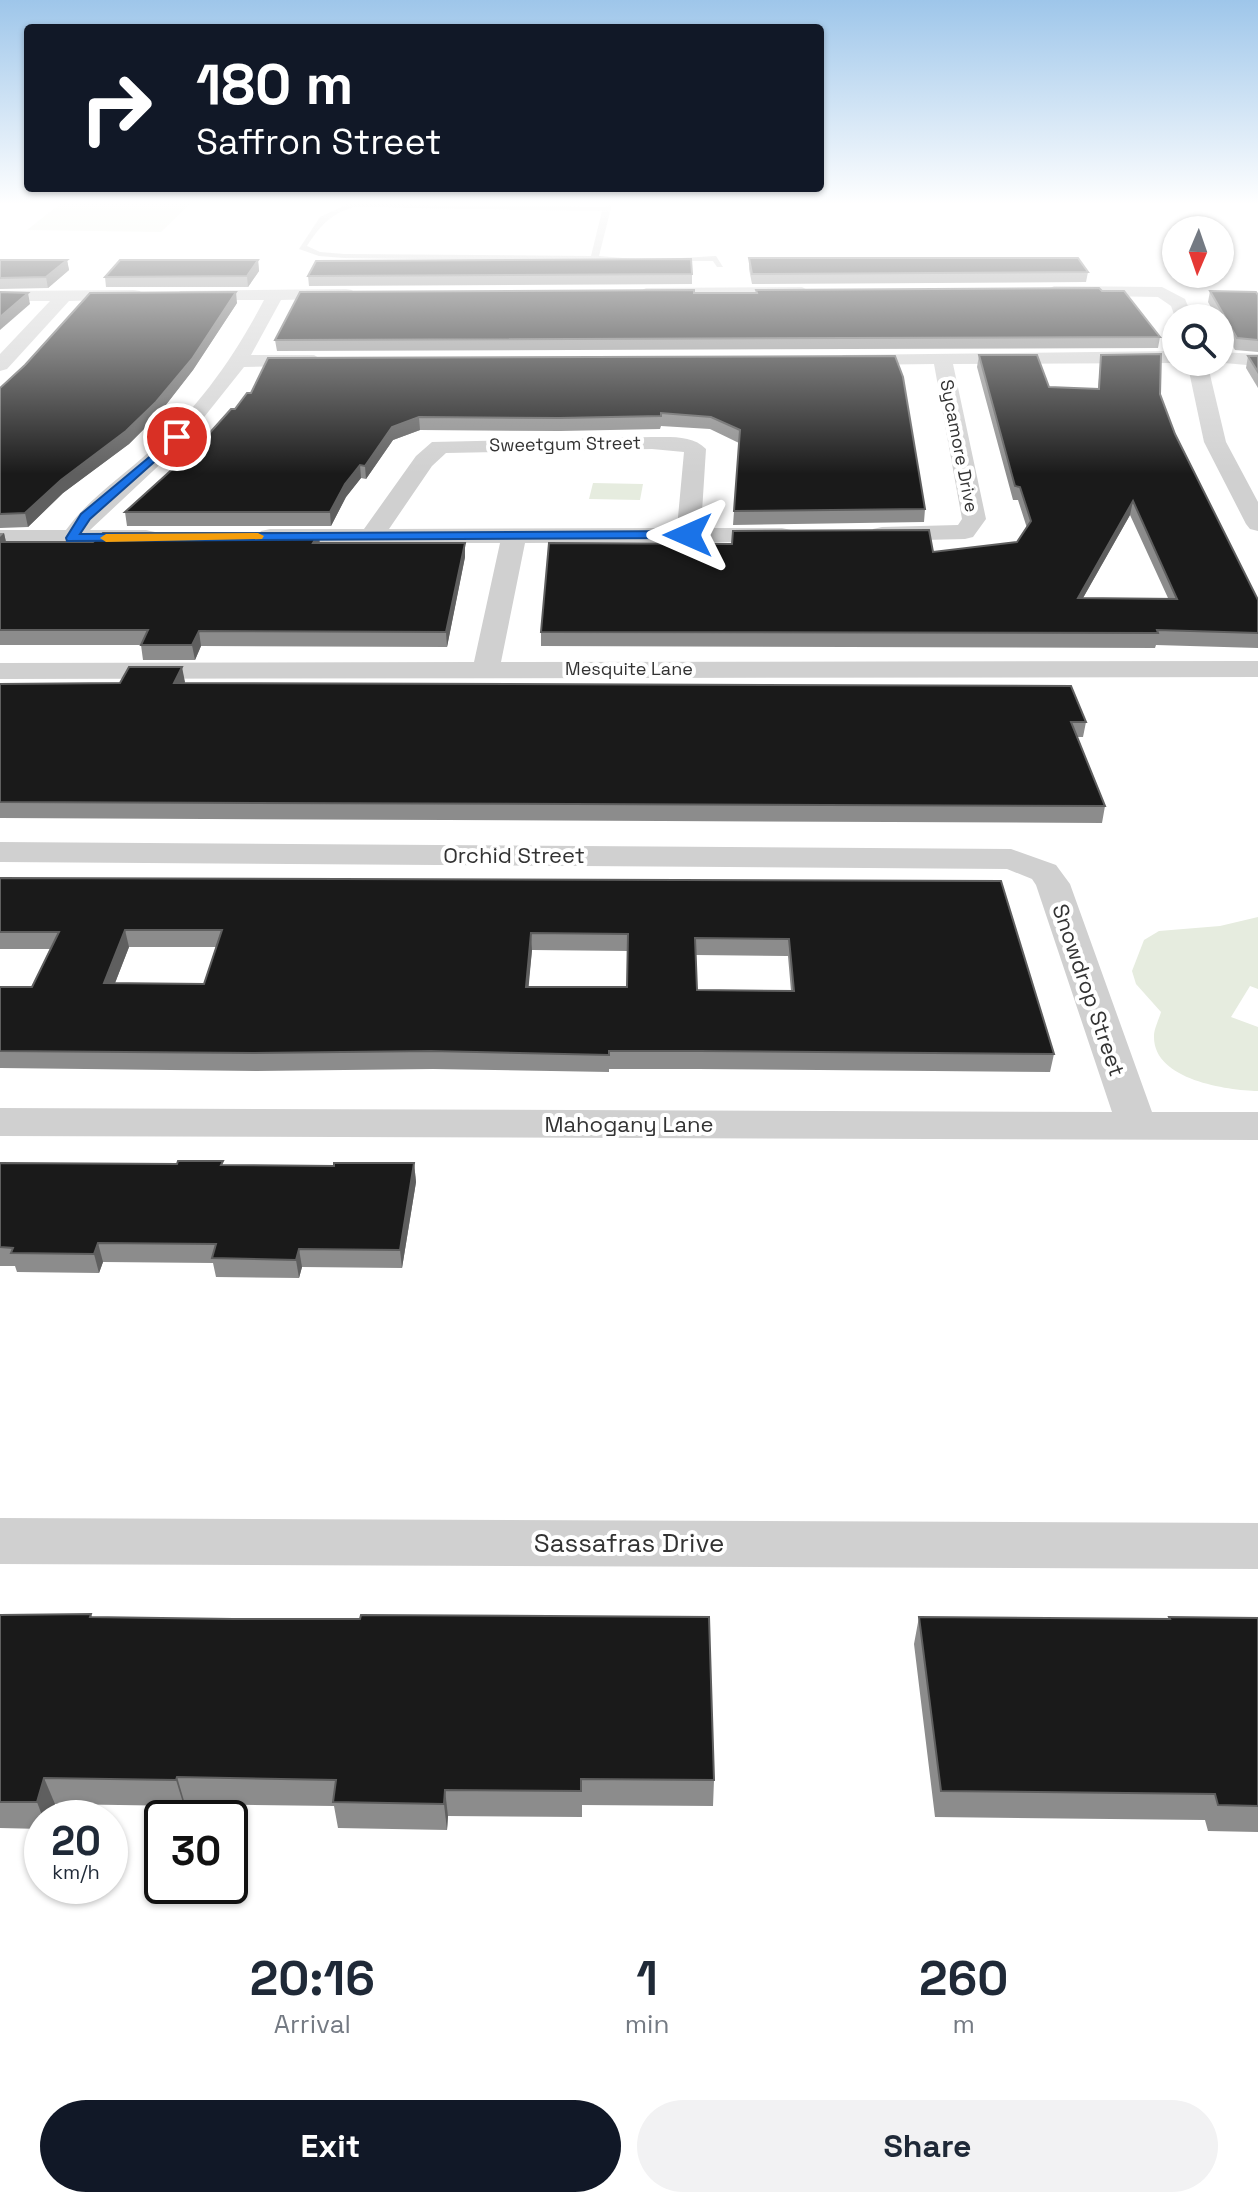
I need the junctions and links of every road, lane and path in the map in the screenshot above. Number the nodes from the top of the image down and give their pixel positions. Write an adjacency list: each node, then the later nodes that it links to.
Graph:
1 (369, 294): 2 (street)
2 (275, 295): 4 (street); 10 (street)
3 (0, 296): 4 (street)
4 (64, 296): 12 (street)
5 (1162, 357): 6 (street)
6 (942, 358): 7 (street); 15 (street, Sycamore Drive)
7 (831, 359)
8 (1234, 359): 9 (street)
9 (1258, 360)
10 (236, 361): 11 (street); 23 (street)
11 (330, 361)
12 (0, 365)
13 (1200, 376): 14 (street)
14 (1258, 524)
15 (866, 534)
16 (372, 535): 17 (street); 18 (street, Sweetgum Street); 20 (street)
17 (514, 535): 18 (street); 25 (street)
18 (688, 535): 19 (street)
19 (805, 535)
20 (246, 536)
21 (0, 537): 23 (street)
22 (167, 537): 23 (street)
23 (72, 538)
24 (1258, 669): 25 (street, Mesquite Lane)
25 (486, 670): 26 (street, Mesquite Lane)
26 (0, 671)
27 (0, 852): 28 (street, Orchid Street)
28 (1028, 864): 30 (street, Snowdrop Street)
29 (0, 1122): 30 (street, Mahogany Lane)
30 (1137, 1126): 31 (street, Mahogany Lane)
31 (1258, 1126)
32 (0, 1541): 33 (street, Sassafras Drive)
33 (1258, 1546)

